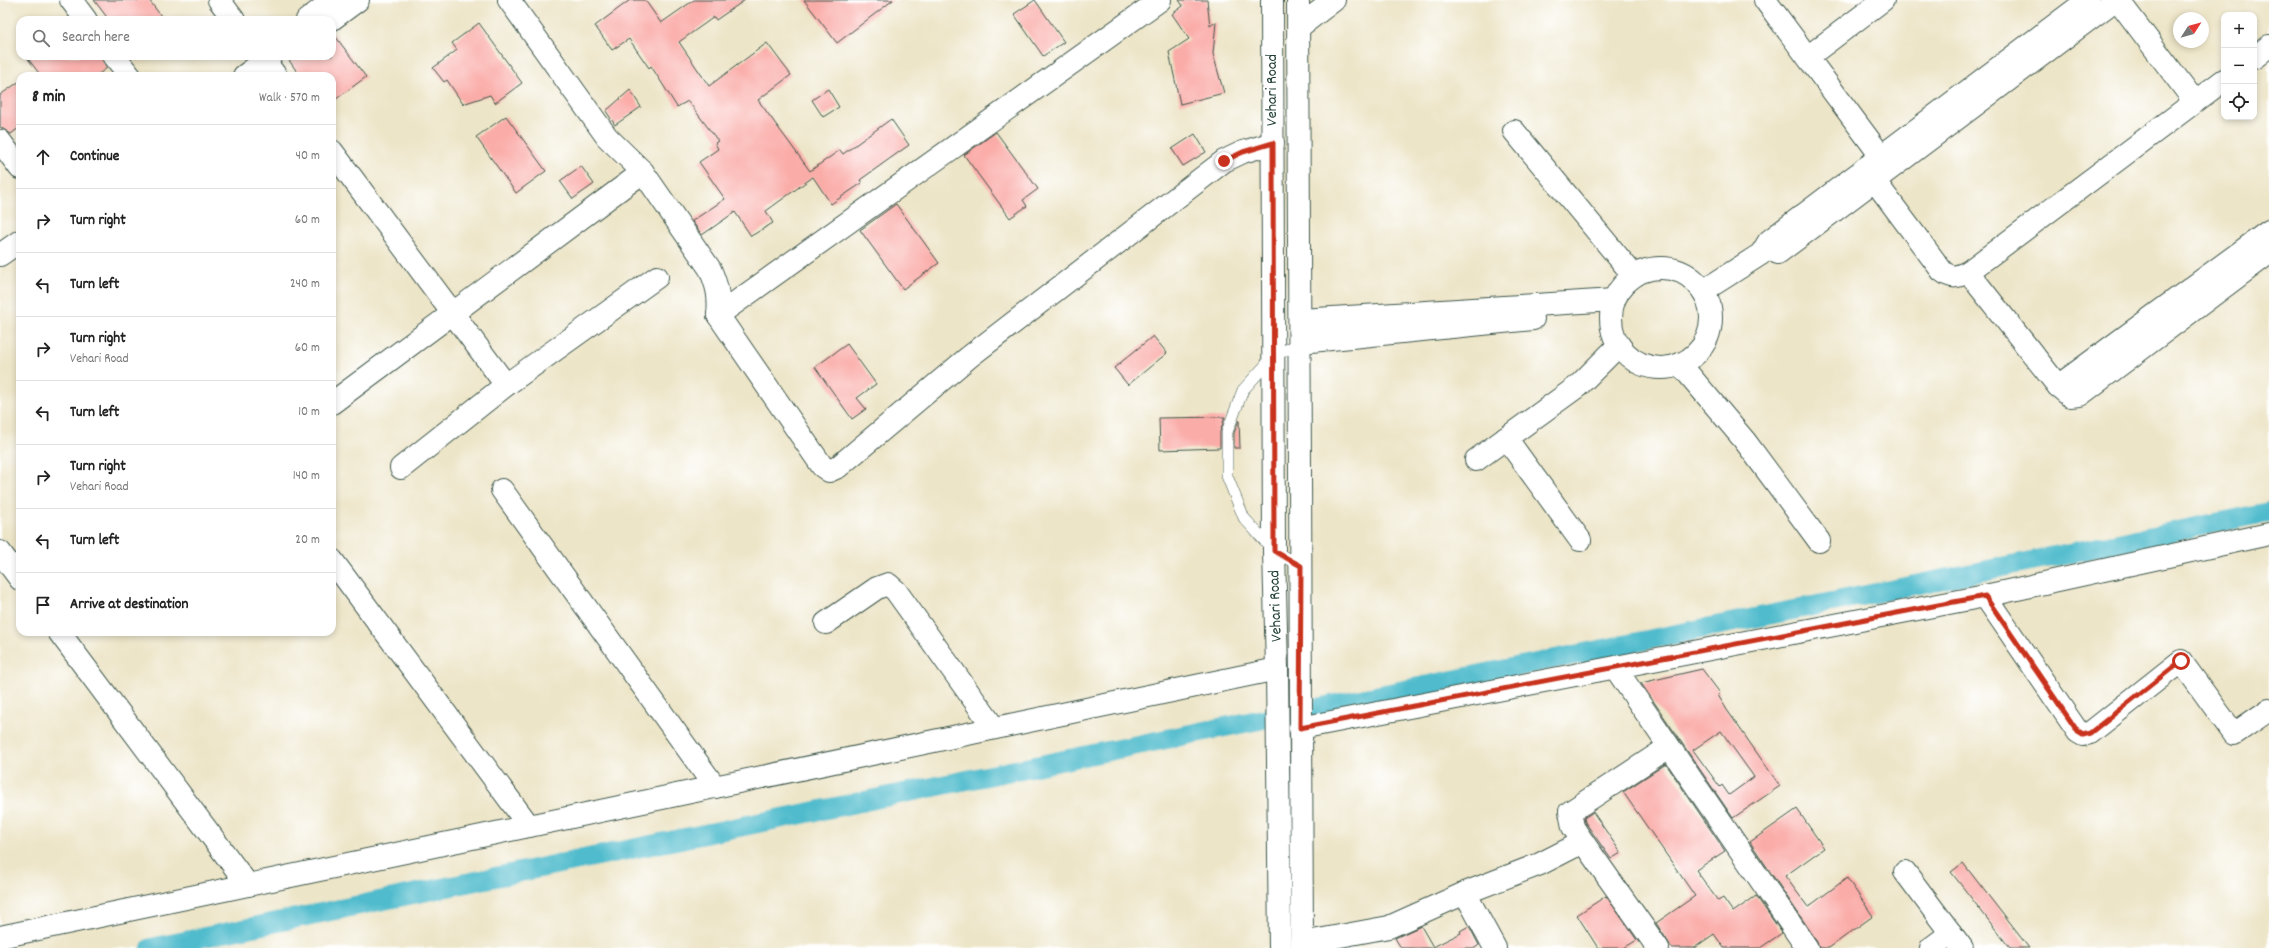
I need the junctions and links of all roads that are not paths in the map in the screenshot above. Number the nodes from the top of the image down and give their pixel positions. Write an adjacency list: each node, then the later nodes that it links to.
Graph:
1 (71, 0): 14 (street)
2 (218, 0): 15 (street)
3 (333, 0): 16 (street)
4 (358, 0): 17 (street)
5 (509, 0): 34 (street)
6 (1160, 0): 45 (street)
7 (1272, 0): 30 (street, Vehari Road)
8 (1298, 0): 18 (street, Vehari Road)
9 (1334, 0): 18 (street)
10 (1765, 0): 20 (street)
11 (1883, 0): 20 (street)
12 (2088, 0): 33 (street)
13 (2116, 0): 27 (street); 33 (street)
14 (83, 16)
15 (231, 16)
16 (313, 16)
17 (336, 16)
18 (1298, 27): 46 (street, Vehari Road)
19 (2269, 46): 21 (street)
20 (1809, 56): 33 (street)
21 (2257, 56)
22 (117, 60): 24 (street)
23 (268, 62): 25 (street)
24 (127, 72)
25 (251, 72)
26 (2221, 82): 27 (street)
27 (2195, 102): 39 (street)
28 (1514, 131): 40 (street)
29 (0, 141): 32 (street)
30 (1273, 143): 45 (street); 49 (street, Vehari Road)
31 (336, 156): 44 (street)
32 (16, 163)
33 (1873, 168): 39 (street); 42 (street)
34 (643, 172): 44 (street); 45 (street)
35 (2269, 231): 52 (street)
36 (16, 244): 38 (street)
37 (2269, 253): 52 (street)
38 (0, 255)
39 (1968, 272): 52 (street)
40 (1634, 276): 42 (street); 43 (street)
41 (658, 277): 51 (street)
42 (1703, 291): 50 (street)
43 (1613, 305): 46 (street); 47 (street); 48 (street)
44 (453, 312): 51 (street); 53 (street)
45 (718, 315)
46 (1301, 320): 47 (street, Vehari Road)
47 (1301, 342): 49 (lane); 64 (street, Vehari Road)
48 (1619, 345): 50 (street); 54 (street)
49 (1273, 357): 61 (street, Vehari Road); 61 (lane)
50 (1680, 364): 60 (street)
51 (506, 385): 56 (street)
52 (2058, 386)
53 (336, 400)
54 (1506, 438): 55 (street); 59 (street)
55 (1476, 460)
56 (402, 468)
57 (502, 490): 75 (street)
58 (2269, 534): 66 (street)
59 (1580, 540)
60 (1819, 541)
61 (1274, 551): 64 (lane); 70 (street, Vehari Road)
62 (0, 552): 65 (street)
63 (336, 565): 76 (street)
64 (1301, 566): 73 (street, Vehari Road)
65 (16, 574)
66 (1985, 596): 69 (street); 71 (street)
67 (826, 623): 72 (street)
68 (62, 636): 79 (street)
69 (1616, 669): 73 (street); 74 (street)
70 (1278, 671): 72 (street); 84 (street, Vehari Road)
71 (2269, 710)
72 (994, 728): 75 (street)
73 (1300, 728): 83 (street, Vehari Road)
74 (1669, 747): 77 (street); 87 (street)
75 (714, 787): 76 (street)
76 (529, 826): 79 (street)
77 (1583, 842): 80 (street); 86 (street)
78 (1905, 872): 82 (street)
79 (248, 885): 81 (street)
80 (1465, 893): 83 (street); 85 (street)
81 (0, 937)
82 (1957, 940): 88 (street)
83 (1302, 946)
84 (1280, 948)
85 (1495, 948)
86 (1658, 948)
87 (1807, 948)
88 (1931, 948)

